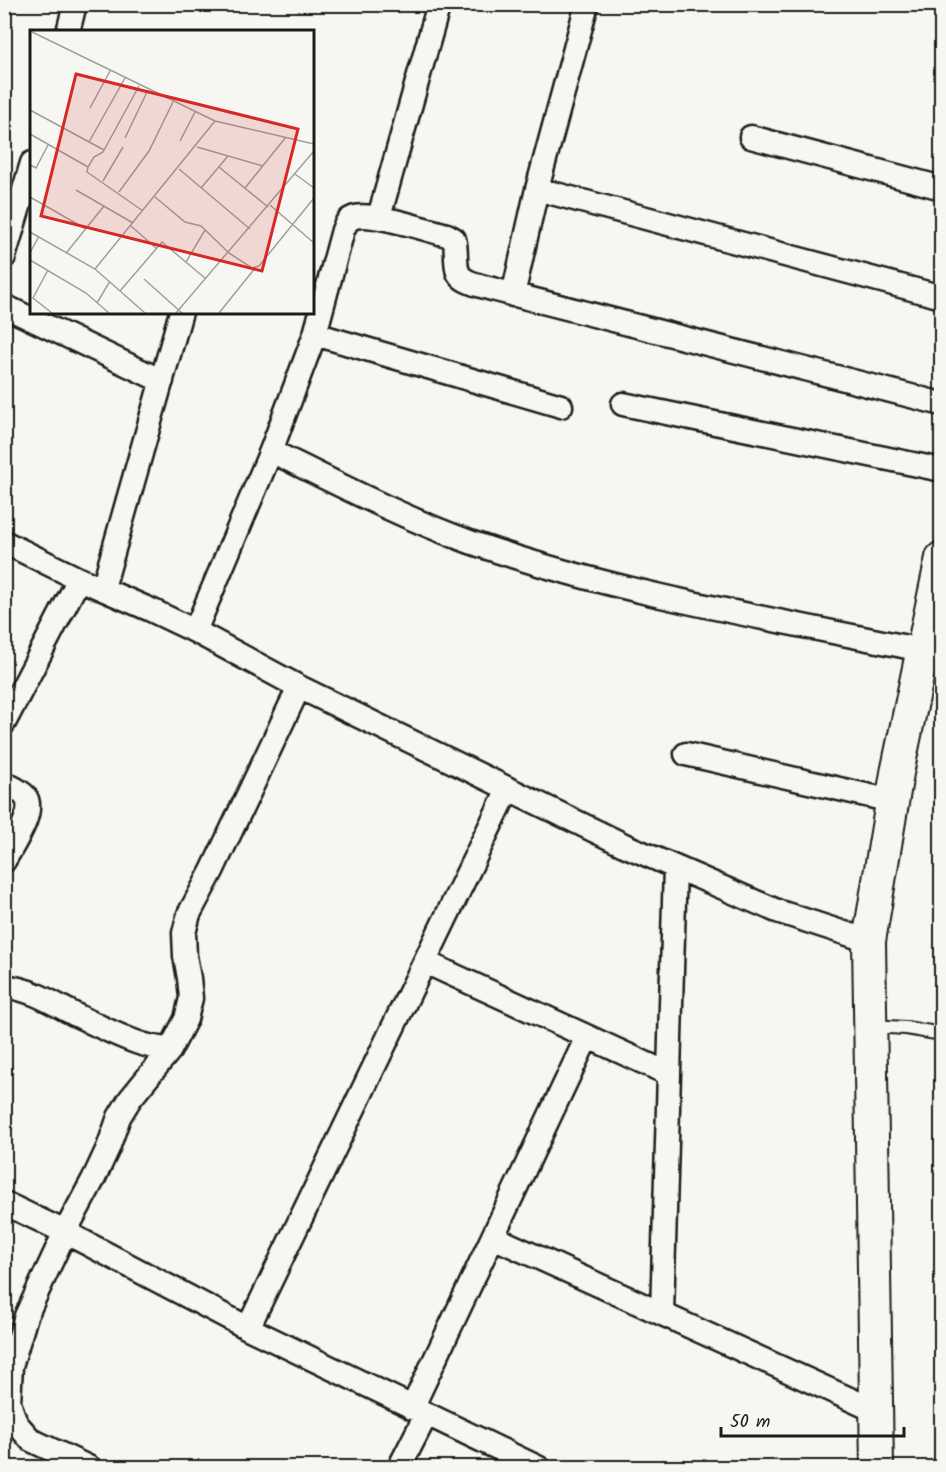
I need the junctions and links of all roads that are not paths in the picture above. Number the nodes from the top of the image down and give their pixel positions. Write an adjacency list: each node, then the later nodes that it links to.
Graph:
1 (75, 4): 4 (street)
2 (439, 4): 9 (street)
3 (586, 4): 8 (street)
4 (68, 30)
5 (751, 137): 7 (street)
6 (30, 170): 10 (street)
7 (942, 188)
8 (537, 189): 11 (street); 12 (street)
9 (379, 217): 11 (street); 15 (street)
10 (4, 257)
11 (513, 295): 18 (street)
12 (942, 297)
13 (4, 306): 16 (street)
14 (180, 314): 16 (street)
15 (315, 333): 19 (street); 20 (street)
16 (162, 381): 25 (street)
17 (622, 404): 21 (street)
18 (942, 404)
19 (561, 406)
20 (271, 451): 26 (street); 27 (street)
21 (942, 470)
22 (4, 542): 24 (street)
23 (942, 558): 27 (street)
24 (79, 579): 25 (street); 29 (street)
25 (103, 588): 26 (street)
26 (195, 631): 28 (street)
27 (922, 650): 33 (street)
28 (299, 687): 32 (street); 42 (street)
29 (4, 723)
30 (686, 754): 33 (street)
31 (4, 783): 34 (street)
32 (508, 789): 35 (street); 37 (street)
33 (892, 801): 36 (street)
34 (4, 861)
35 (675, 867): 36 (street); 43 (street)
36 (869, 941): 39 (street)
37 (424, 962): 41 (street); 48 (street)
38 (4, 986): 42 (street)
39 (870, 1026): 40 (lane); 50 (street)
40 (942, 1034)
41 (587, 1037): 43 (street); 46 (street)
42 (170, 1050): 45 (street)
43 (669, 1074): 47 (street)
44 (4, 1203): 45 (street)
45 (65, 1232): 48 (street); 51 (street)
46 (493, 1237): 47 (street); 49 (street)
47 (662, 1314): 50 (street)
48 (248, 1328): 49 (street)
49 (419, 1411): 53 (street); 54 (street)
50 (876, 1411): 55 (street)
51 (10, 1421): 52 (street)
52 (90, 1467)
53 (399, 1467)
54 (539, 1467)
55 (877, 1467)

